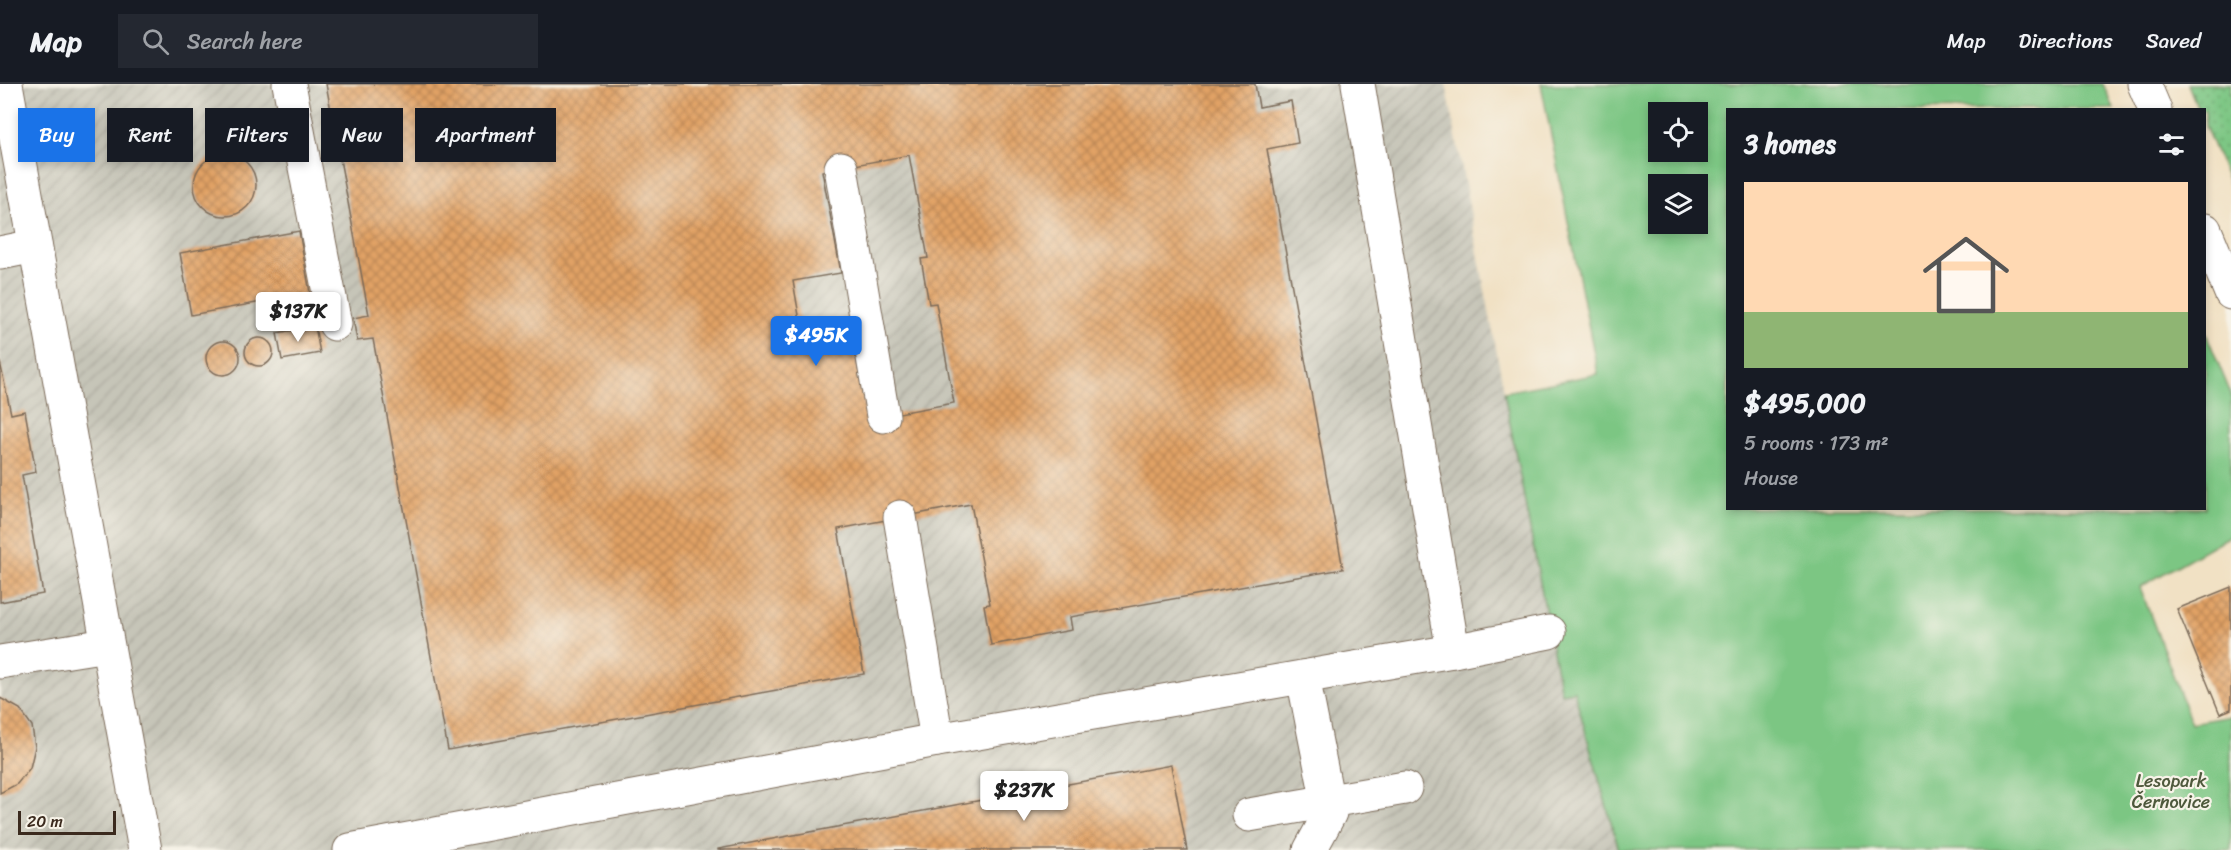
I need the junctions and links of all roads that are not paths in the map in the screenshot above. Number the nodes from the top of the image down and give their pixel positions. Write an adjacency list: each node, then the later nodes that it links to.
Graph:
1 (6, 84): 8 (street)
2 (290, 84): 11 (street)
3 (1358, 84): 16 (street)
4 (2144, 84): 5 (street)
5 (2154, 108)
6 (841, 168): 12 (street)
7 (2206, 233): 10 (street)
8 (35, 246): 9 (street); 15 (street)
9 (0, 253)
10 (2231, 293)
11 (335, 324)
12 (883, 416)
13 (900, 518): 19 (street)
14 (1549, 632): 16 (street)
15 (107, 645): 17 (street); 23 (street)
16 (1453, 651): 18 (street)
17 (0, 662)
18 (1303, 677): 19 (street); 21 (street)
19 (937, 740): 24 (street)
20 (1405, 788): 21 (street)
21 (1328, 801): 22 (street); 25 (street)
22 (1249, 815)
23 (145, 850)
24 (351, 850)
25 (1310, 850)

